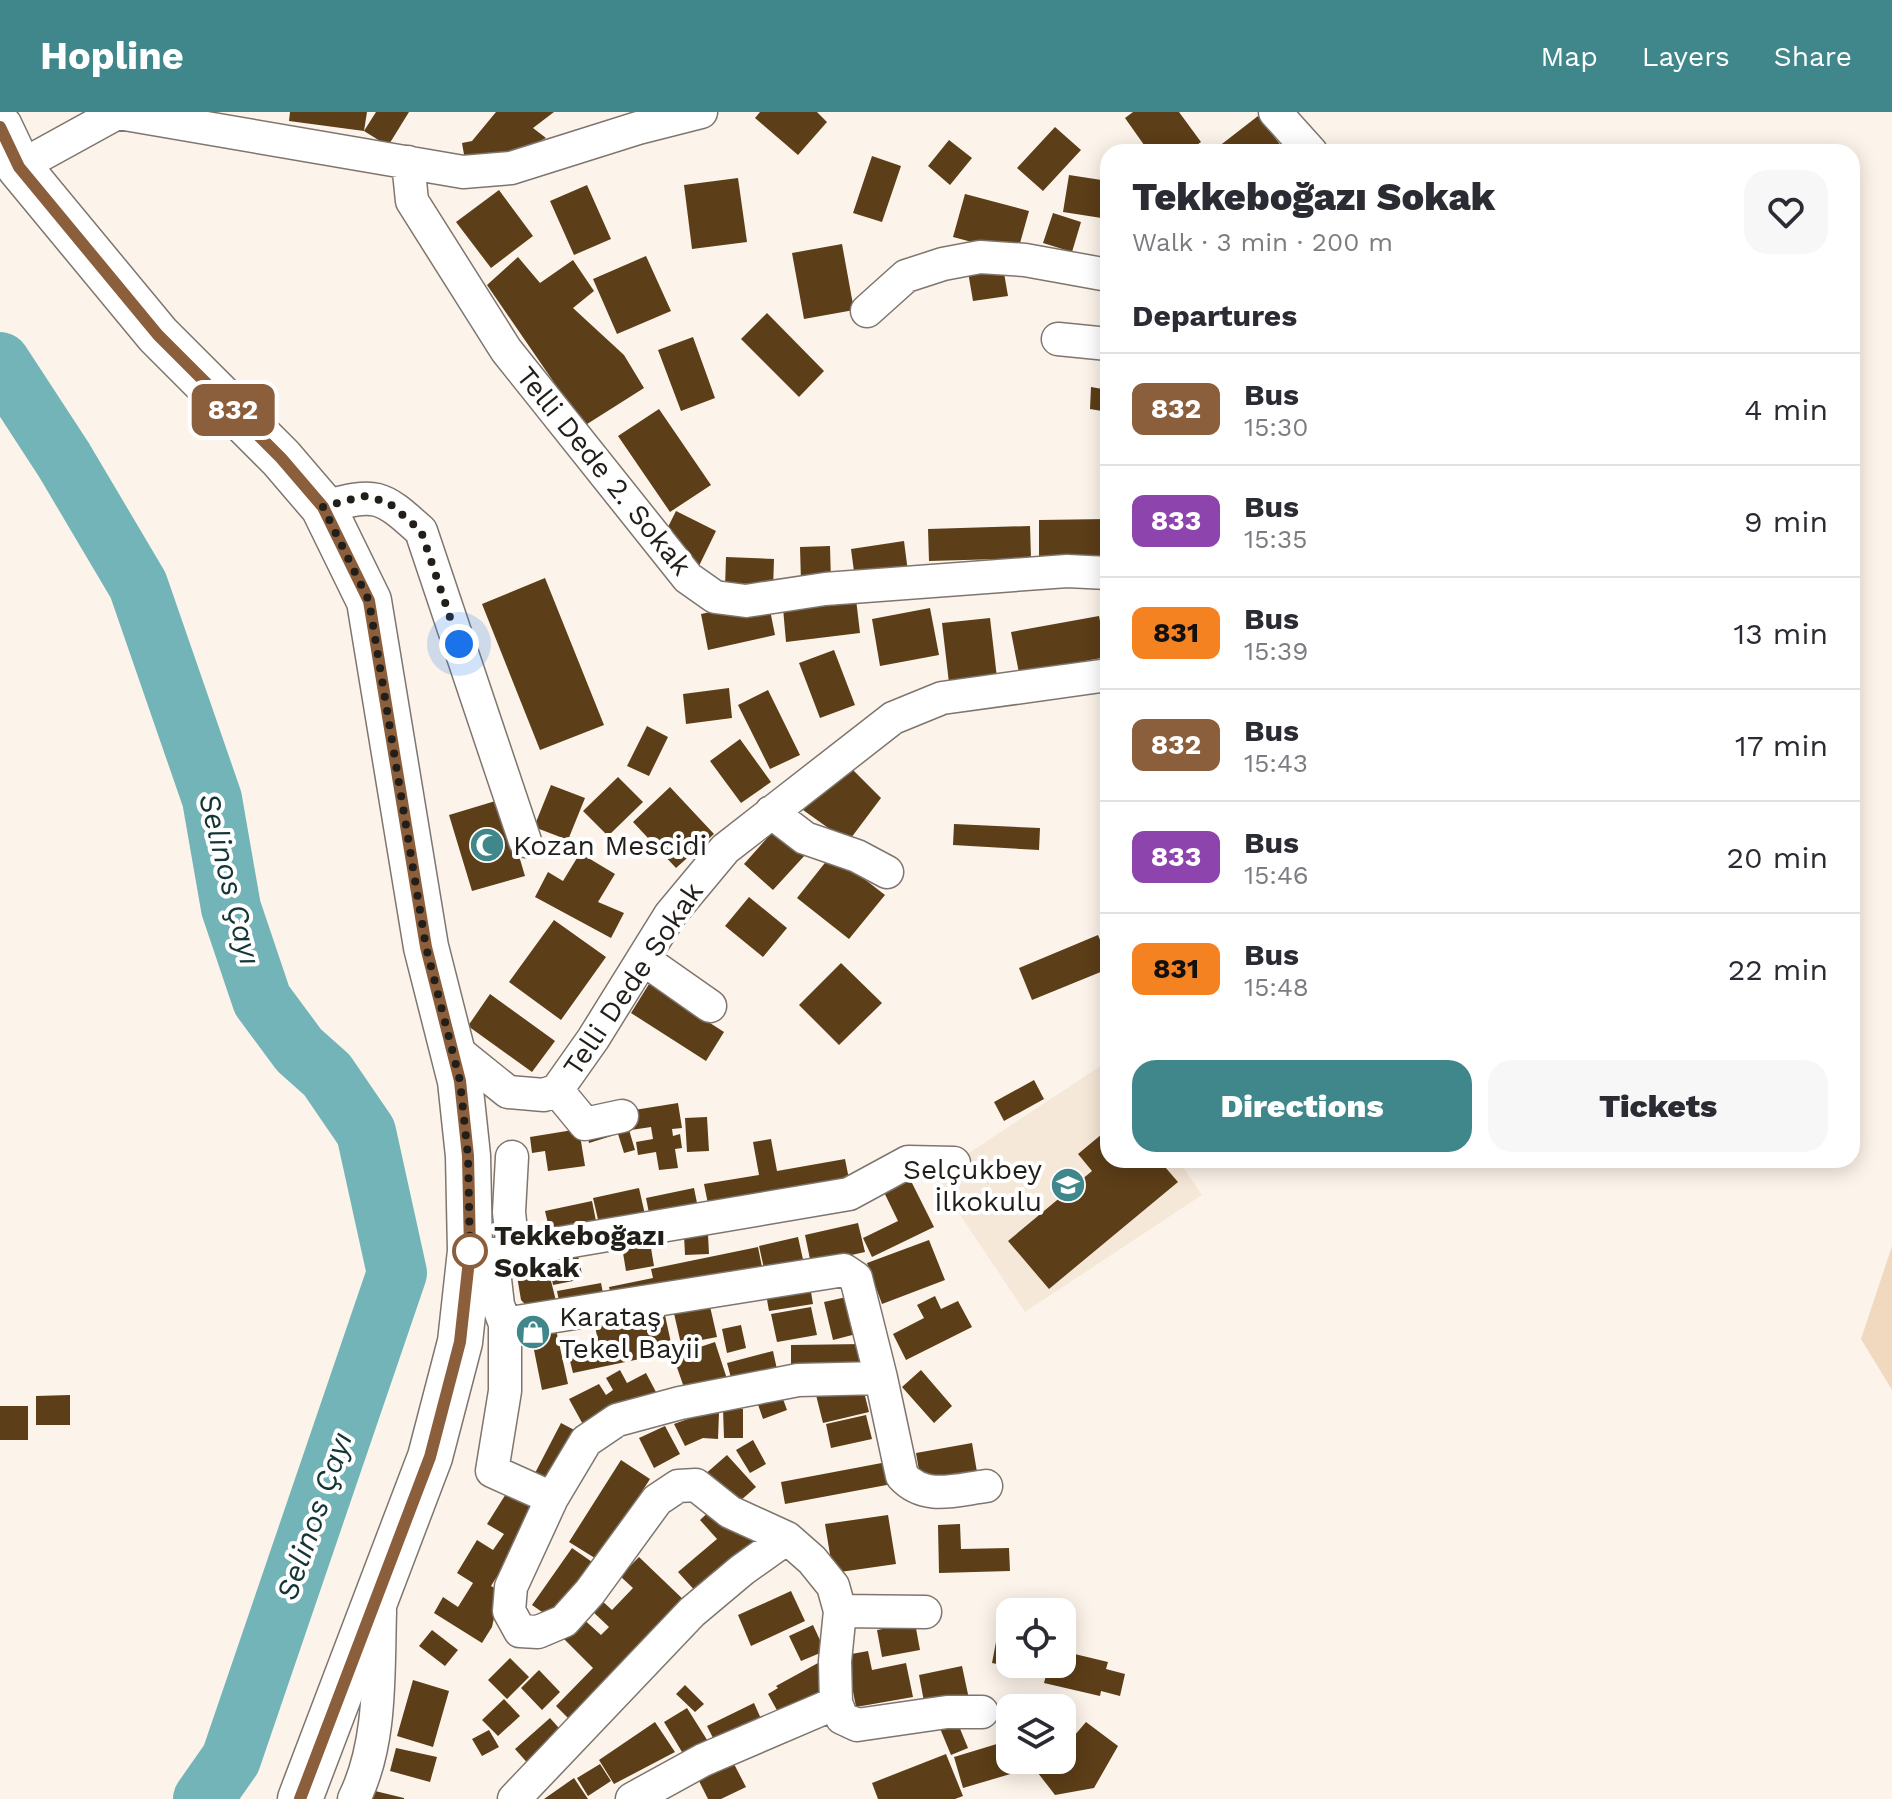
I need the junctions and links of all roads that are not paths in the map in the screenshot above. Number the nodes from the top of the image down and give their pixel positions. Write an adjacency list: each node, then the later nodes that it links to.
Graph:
1 (701, 112): 6 (street)
2 (1275, 112): 5 (street)
3 (116, 113): 6 (street); 7 (street)
4 (0, 127): 7 (main road)
5 (1304, 144)
6 (408, 162): 13 (street, Telli Dede 2. Sokak)
7 (19, 167): 12 (main road)
8 (1100, 274): 9 (street)
9 (867, 311)
10 (1058, 339): 11 (street)
11 (1100, 343)
12 (323, 507): 16 (street); 20 (main road)
13 (1100, 573)
14 (1100, 676): 15 (street, Telli Dede Sokak)
15 (771, 812): 17 (street); 18 (street, Telli Dede Sokak)
16 (525, 841)
17 (887, 872)
18 (643, 959): 19 (street); 21 (street, Telli Dede Sokak)
19 (710, 1006)
20 (452, 1047): 21 (street, Telli Dede Sokak); 25 (main road)
21 (569, 1104): 22 (street)
22 (622, 1116)
23 (512, 1157): 25 (street)
24 (954, 1163): 25 (street)
25 (492, 1252): 26 (street); 31 (main road)
26 (505, 1324): 27 (street); 29 (street)
27 (881, 1378): 28 (street); 29 (street)
28 (986, 1486)
29 (552, 1498): 30 (street)
30 (787, 1538): 32 (street); 38 (street)
31 (380, 1593): 36 (main road); 37 (street)
32 (840, 1611): 33 (street); 34 (street)
33 (925, 1612)
34 (836, 1703): 35 (street); 39 (street)
35 (982, 1712)
36 (300, 1799)
37 (354, 1799)
38 (514, 1799)
39 (632, 1799)

